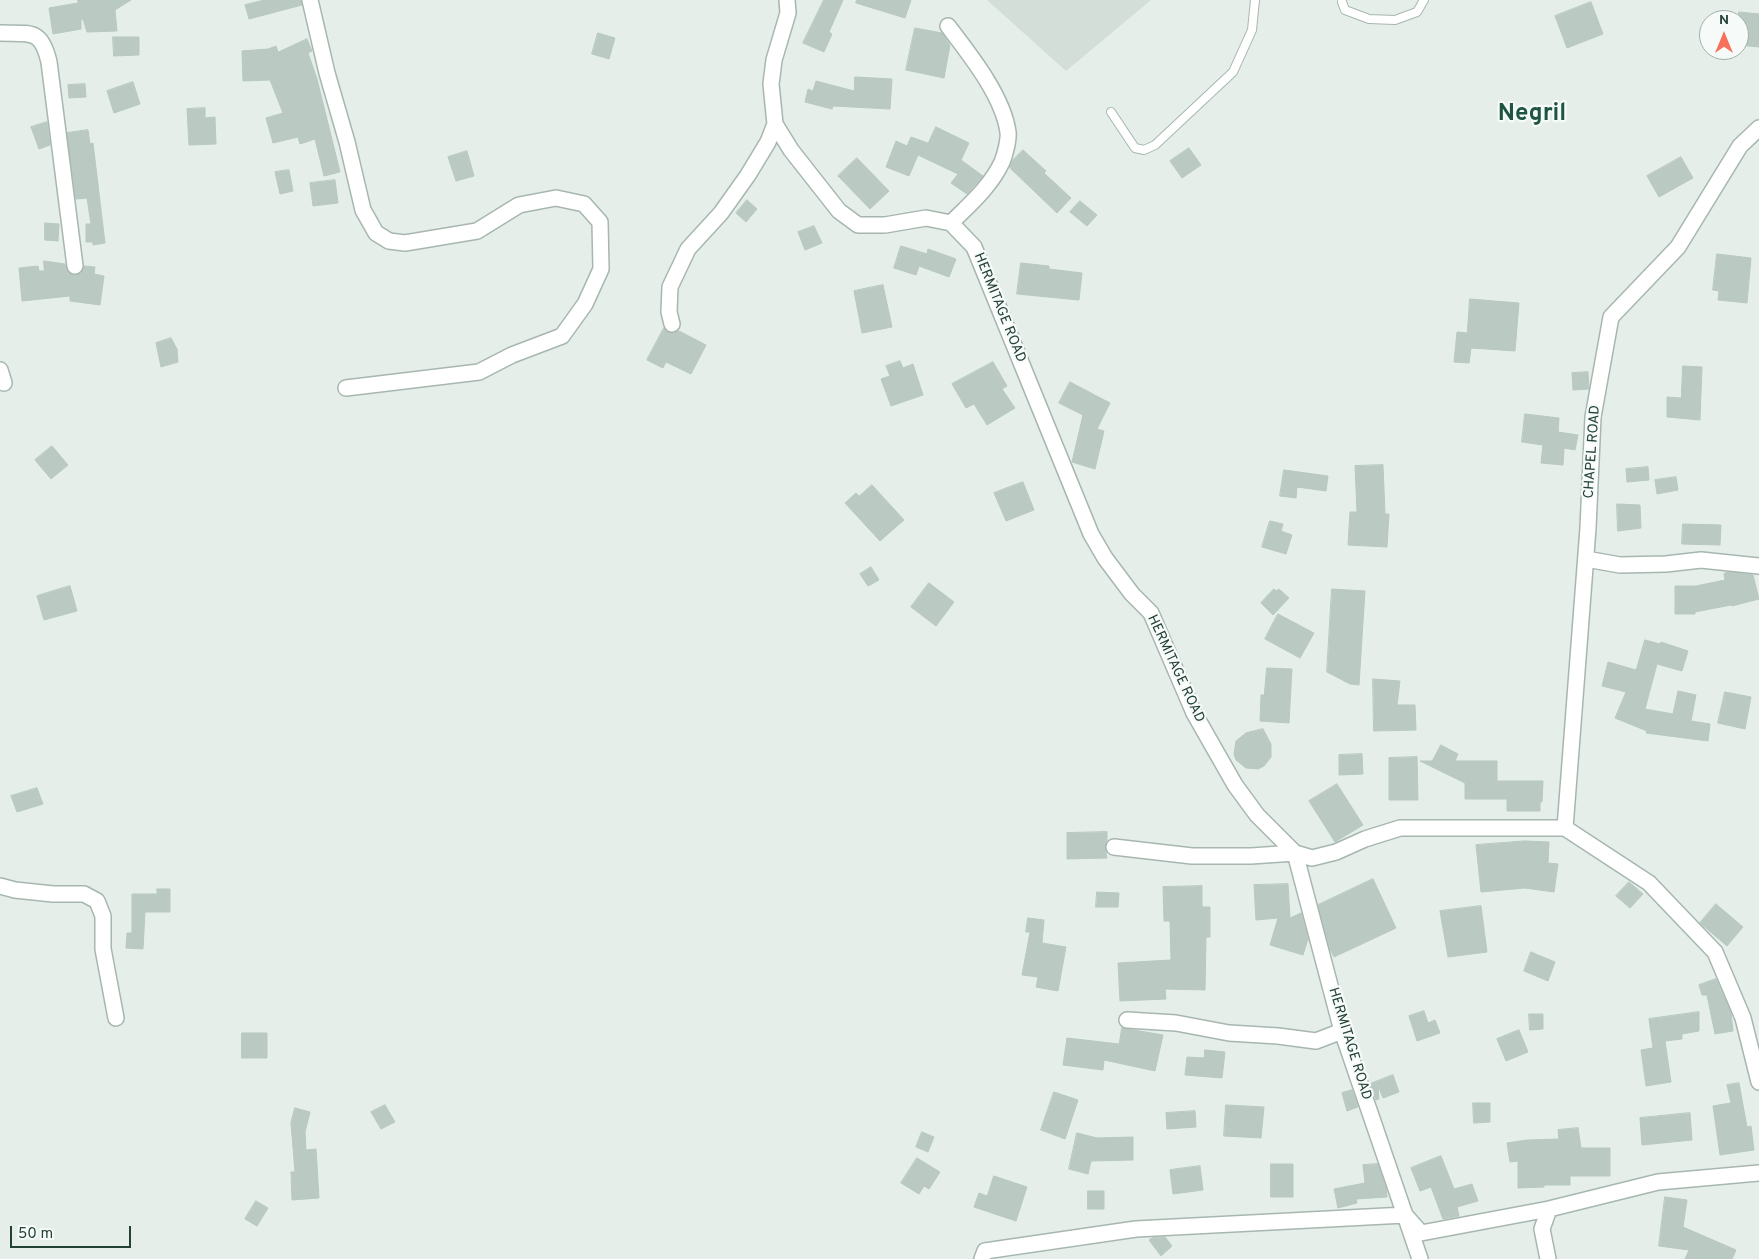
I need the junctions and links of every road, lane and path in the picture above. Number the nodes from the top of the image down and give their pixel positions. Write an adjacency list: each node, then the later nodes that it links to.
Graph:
1 (310, 0): 14 (street)
2 (787, 0): 9 (street)
3 (1256, 0): 8 (lane)
4 (1424, 0): 5 (lane)
5 (1342, 2)
6 (948, 26): 11 (street)
7 (0, 33): 12 (street)
8 (1111, 112)
9 (775, 124): 11 (street); 13 (street)
10 (1759, 128): 15 (street, CHAPEL ROAD)
11 (951, 224): 19 (street, HERMITAGE ROAD)
12 (75, 266)
13 (672, 324)
14 (346, 388)
15 (1586, 559): 16 (street); 17 (street, CHAPEL ROAD)
16 (1759, 566)
17 (1565, 828): 19 (street); 24 (street)
18 (1114, 847): 19 (street)
19 (1295, 853): 23 (street, HERMITAGE ROAD)
20 (0, 886): 21 (street)
21 (116, 1018)
22 (1127, 1020): 23 (street)
23 (1342, 1031): 27 (street, HERMITAGE ROAD)
24 (1759, 1082)
25 (1759, 1173): 26 (street)
26 (1549, 1209): 27 (street); 30 (street)
27 (1405, 1214): 28 (street); 29 (street, HERMITAGE ROAD)
28 (982, 1259)
29 (1420, 1259)
30 (1548, 1259)

